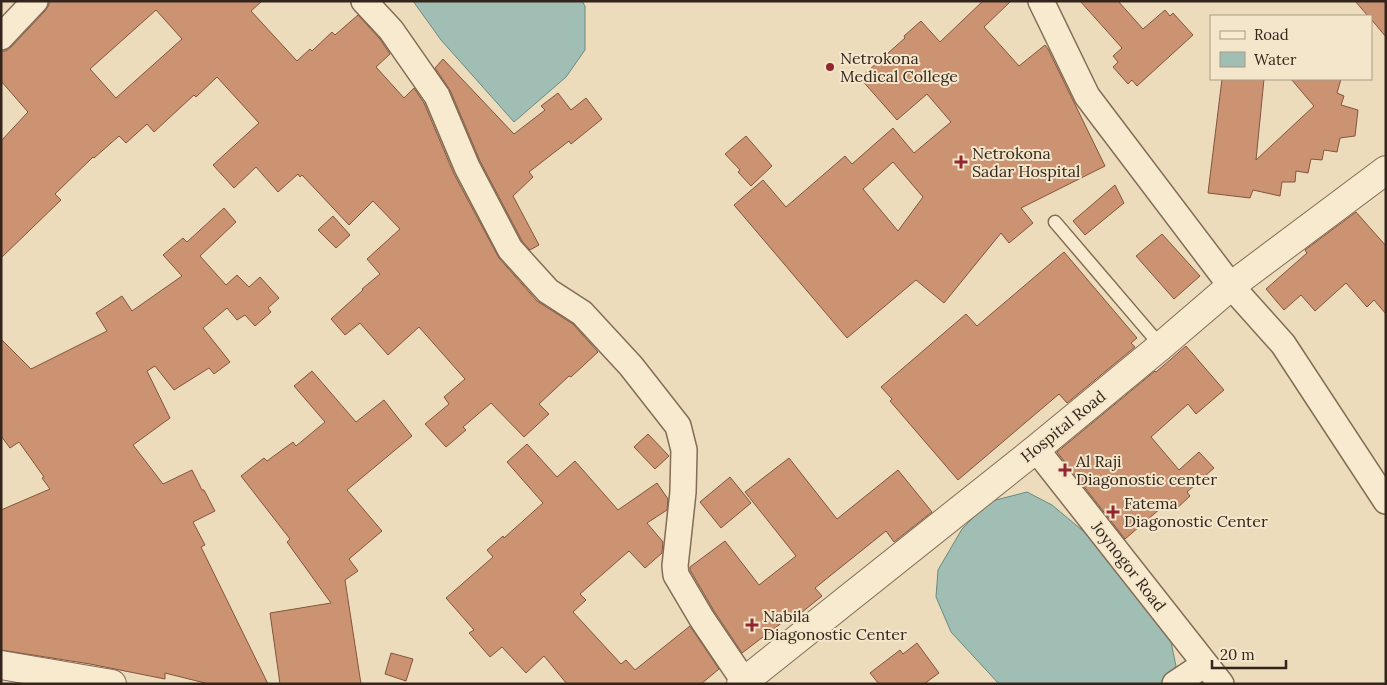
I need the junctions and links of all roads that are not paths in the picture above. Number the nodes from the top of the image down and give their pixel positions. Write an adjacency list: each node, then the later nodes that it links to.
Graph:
1 (35, 1): 4 (street)
2 (364, 1): 13 (street)
3 (1040, 1): 7 (street)
4 (1, 37)
5 (1386, 170): 7 (street, Hospital Road)
6 (1055, 222): 8 (lane)
7 (1231, 286): 8 (street, Hospital Road); 10 (street)
8 (1160, 346): 9 (street, Hospital Road)
9 (1036, 449): 11 (street, Joynogor Road); 13 (street, Hospital Road)
10 (1386, 502)
11 (1206, 664): 15 (street); 16 (street, Joynogor Road)
12 (1, 665): 14 (street)
13 (744, 683)
14 (112, 684)
15 (1175, 684)
16 (1221, 684)

